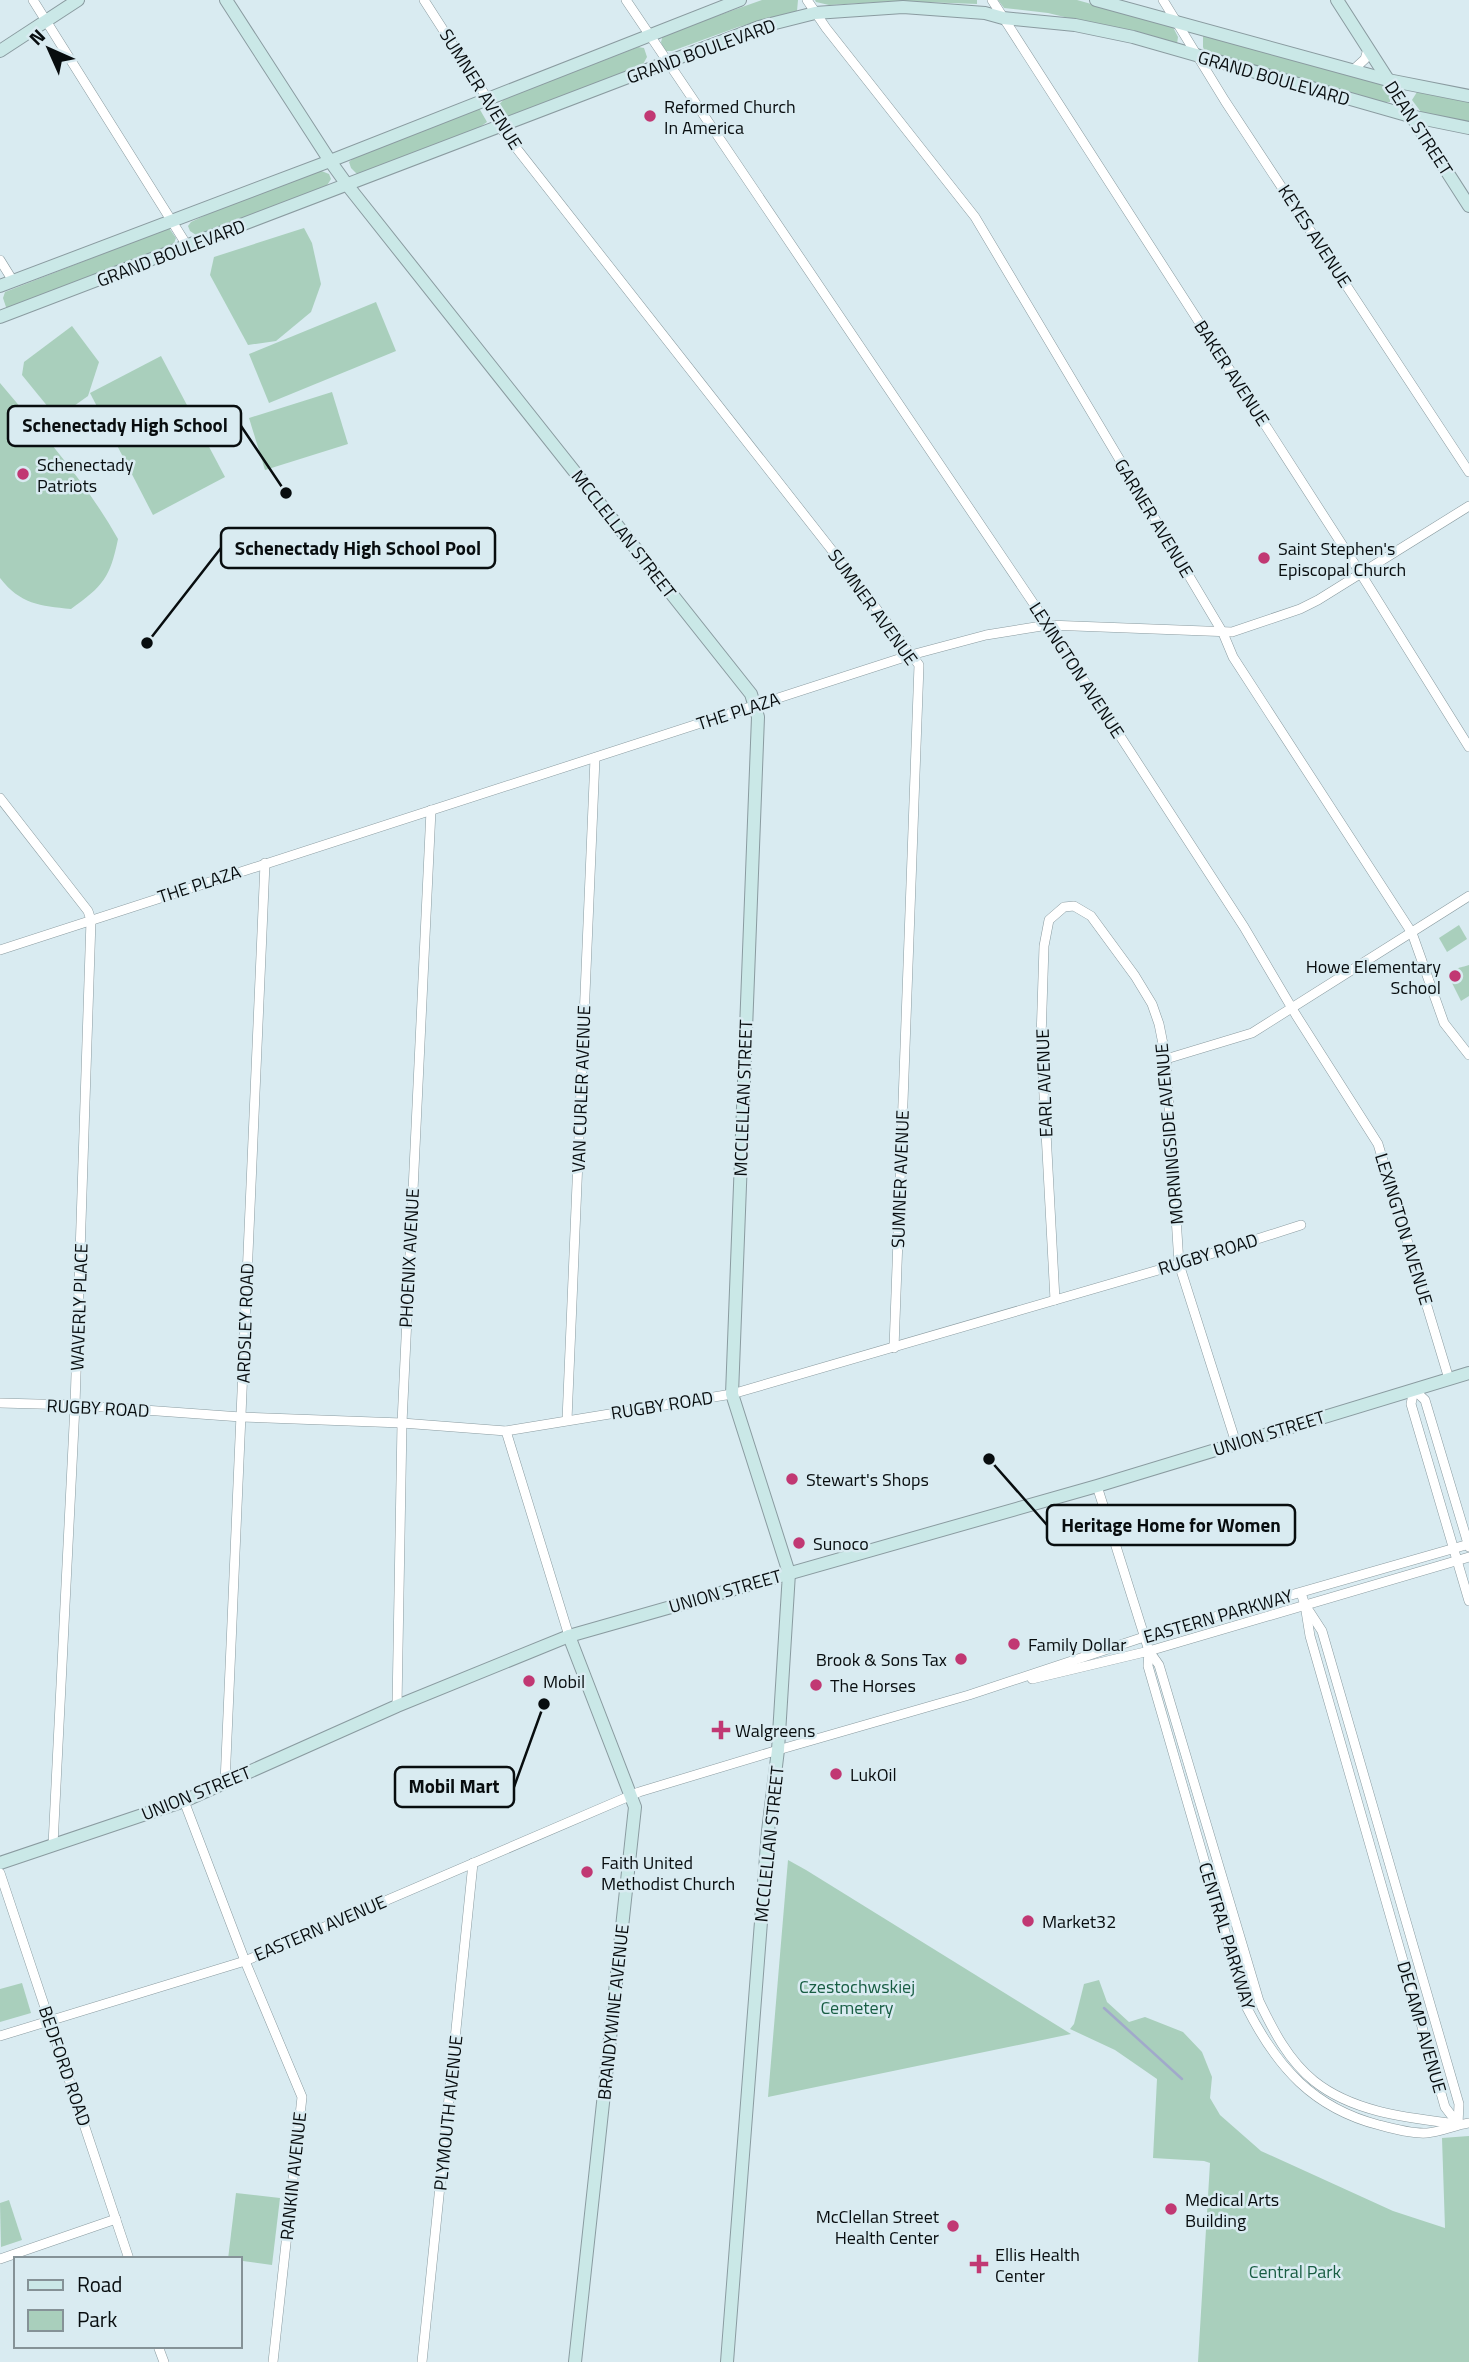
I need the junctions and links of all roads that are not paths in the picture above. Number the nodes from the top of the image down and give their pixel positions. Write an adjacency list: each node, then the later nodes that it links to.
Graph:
1 (33, 0): 15 (street)
2 (78, 0): 15 (street)
3 (226, 0): 29 (street, MCCLELLAN STREET)
4 (424, 0): 25 (street, SUMNER AVENUE)
5 (626, 0): 17 (street, LEXINGTON AVENUE)
6 (740, 0): 17 (street, GRAND BOULEVARD)
7 (807, 0): 13 (street, GARNER AVENUE)
8 (992, 0): 14 (street, BAKER AVENUE)
9 (1096, 0): 12 (street, GRAND BOULEVARD)
10 (1163, 0): 16 (street, KEYES AVENUE)
11 (1337, 0): 18 (street, DEAN STREET)
12 (1132, 4): 16 (street, GRAND BOULEVARD)
13 (816, 13): 14 (street, GRAND BOULEVARD); 21 (street, GRAND BOULEVARD); 42 (street, GARNER AVENUE)
14 (1003, 18): 20 (street, GRAND BOULEVARD); 40 (street, BAKER AVENUE)
15 (46, 21): 19 (street); 32 (street)
16 (1178, 23): 20 (street, KEYES AVENUE); 22 (street, GRAND BOULEVARD)
17 (650, 35): 21 (street, LEXINGTON AVENUE); 25 (street, GRAND BOULEVARD)
18 (1368, 49): 22 (street); 23 (street, DEAN STREET)
19 (0, 51)
20 (1198, 57): 26 (street, GRAND BOULEVARD); 38 (street, KEYES AVENUE)
21 (667, 62): 27 (street, GRAND BOULEVARD); 41 (street, LEXINGTON AVENUE)
22 (1353, 70): 23 (street, GRAND BOULEVARD)
23 (1388, 79): 24 (street, GRAND BOULEVARD); 26 (street, DEAN STREET)
24 (1469, 96)
25 (487, 98): 27 (street, SUMNER AVENUE); 29 (street, GRAND BOULEVARD)
26 (1410, 116): 28 (street, GRAND BOULEVARD); 31 (street, DEAN STREET)
27 (499, 126): 30 (street, GRAND BOULEVARD); 43 (street, SUMNER AVENUE)
28 (1469, 128)
29 (330, 161): 30 (street, MCCLELLAN STREET); 32 (street, GRAND BOULEVARD)
30 (348, 186): 33 (street, GRAND BOULEVARD); 44 (street, MCCLELLAN STREET)
31 (1469, 206)
32 (173, 220): 33 (street); 35 (street, GRAND BOULEVARD)
33 (188, 247): 37 (street, GRAND BOULEVARD)
34 (0, 260): 35 (street)
35 (13, 281): 36 (street, GRAND BOULEVARD)
36 (0, 286)
37 (1, 314)
38 (1469, 472)
39 (1469, 506): 40 (street, THE PLAZA)
40 (1362, 574): 42 (street, THE PLAZA); 45 (street, BAKER AVENUE)
41 (1048, 625): 42 (street, THE PLAZA); 43 (street, THE PLAZA); 55 (street, LEXINGTON AVENUE)
42 (1223, 633): 53 (street, GARNER AVENUE)
43 (911, 655): 44 (street, THE PLAZA); 61 (street, SUMNER AVENUE)
44 (756, 705): 46 (street, THE PLAZA); 65 (street, MCCLELLAN STREET)
45 (1469, 747)
46 (594, 758): 48 (street, THE PLAZA); 69 (street, VAN CURLER AVENUE)
47 (0, 798): 51 (street)
48 (431, 810): 49 (street, THE PLAZA); 70 (street, PHOENIX AVENUE)
49 (265, 863): 51 (street, THE PLAZA); 68 (street, ARDSLEY ROAD)
50 (1469, 896): 53 (street)
51 (91, 919): 54 (street, THE PLAZA); 67 (street, WAVERLY PLACE)
52 (1093, 919): 57 (street, MORNINGSIDE AVENUE); 60 (street, EARL AVENUE)
53 (1412, 933): 55 (street); 56 (street, GARNER AVENUE)
54 (0, 950)
55 (1292, 1008): 57 (street); 63 (street, LEXINGTON AVENUE)
56 (1469, 1055)
57 (1166, 1059): 59 (street, MORNINGSIDE AVENUE)
58 (1301, 1225): 59 (street, RUGBY ROAD)
59 (1179, 1264): 60 (street, RUGBY ROAD); 72 (street, MORNINGSIDE AVENUE)
60 (1055, 1300): 61 (street, RUGBY ROAD)
61 (894, 1348): 65 (street, RUGBY ROAD)
62 (1469, 1373): 63 (street, UNION STREET)
63 (1449, 1379): 64 (street, UNION STREET)
64 (1414, 1390): 72 (street, UNION STREET); 74 (street); 75 (street)
65 (732, 1394): 69 (street, RUGBY ROAD); 78 (street, MCCLELLAN STREET)
66 (0, 1403): 67 (street, RUGBY ROAD)
67 (75, 1405): 68 (street, RUGBY ROAD); 91 (street, WAVERLY PLACE)
68 (241, 1417): 70 (street, RUGBY ROAD); 88 (street, ARDSLEY ROAD)
69 (568, 1420): 71 (street, RUGBY ROAD)
70 (402, 1423): 71 (street, RUGBY ROAD); 86 (street, PHOENIX AVENUE)
71 (506, 1431): 82 (street, BRANDYWINE AVENUE)
72 (1237, 1443): 73 (street, UNION STREET)
73 (1097, 1486): 78 (street, UNION STREET); 83 (street, CENTRAL PARKWAY)
74 (1469, 1545): 75 (street, EASTERN PARKWAY)
75 (1454, 1547): 77 (street); 79 (street, EASTERN PARKWAY)
76 (1469, 1557): 77 (street, EASTERN PARKWAY)
77 (1457, 1560): 80 (street); 81 (street, EASTERN PARKWAY)
78 (789, 1573): 82 (street, UNION STREET); 87 (street, MCCLELLAN STREET)
79 (1301, 1593): 81 (street, DECAMP AVENUE); 83 (street, EASTERN PARKWAY)
80 (1469, 1601)
81 (1305, 1605): 84 (street, EASTERN PARKWAY); 99 (street, DECAMP AVENUE)
82 (569, 1636): 86 (street, UNION STREET); 89 (street, BRANDYWINE AVENUE)
83 (1144, 1637): 84 (street, CENTRAL PARKWAY); 85 (street, EASTERN PARKWAY)
84 (1149, 1651): 85 (street, EASTERN PARKWAY); 99 (street, CENTRAL PARKWAY); 99 (street, CENTRAL PARKWAY)
85 (969, 1695): 87 (street, EASTERN PARKWAY)
86 (397, 1706): 88 (street, UNION STREET)
87 (778, 1750): 89 (street, EASTERN PARKWAY); 106 (street, MCCLELLAN STREET)
88 (225, 1783): 90 (street, UNION STREET)
89 (631, 1796): 93 (street, EASTERN AVENUE); 105 (street, BRANDYWINE AVENUE)
90 (184, 1801): 91 (street, UNION STREET); 95 (street, RANKIN AVENUE)
91 (53, 1845): 92 (street, UNION STREET)
92 (0, 1863)
93 (473, 1863): 95 (street, EASTERN AVENUE); 104 (street, PLYMOUTH AVENUE)
94 (0, 1873): 96 (street, BEDFORD ROAD)
95 (245, 1961): 96 (street, EASTERN AVENUE); 103 (street, RANKIN AVENUE)
96 (50, 2022): 97 (street, EASTERN AVENUE); 100 (street, BEDFORD ROAD)
97 (0, 2036)
98 (1469, 2123): 99 (street, CENTRAL PARKWAY)
99 (1458, 2124)
100 (116, 2218): 101 (street, BEDFORD ROAD); 102 (street)
101 (128, 2257)
102 (0, 2259)
103 (273, 2362)
104 (422, 2362)
105 (575, 2362)
106 (727, 2362)

